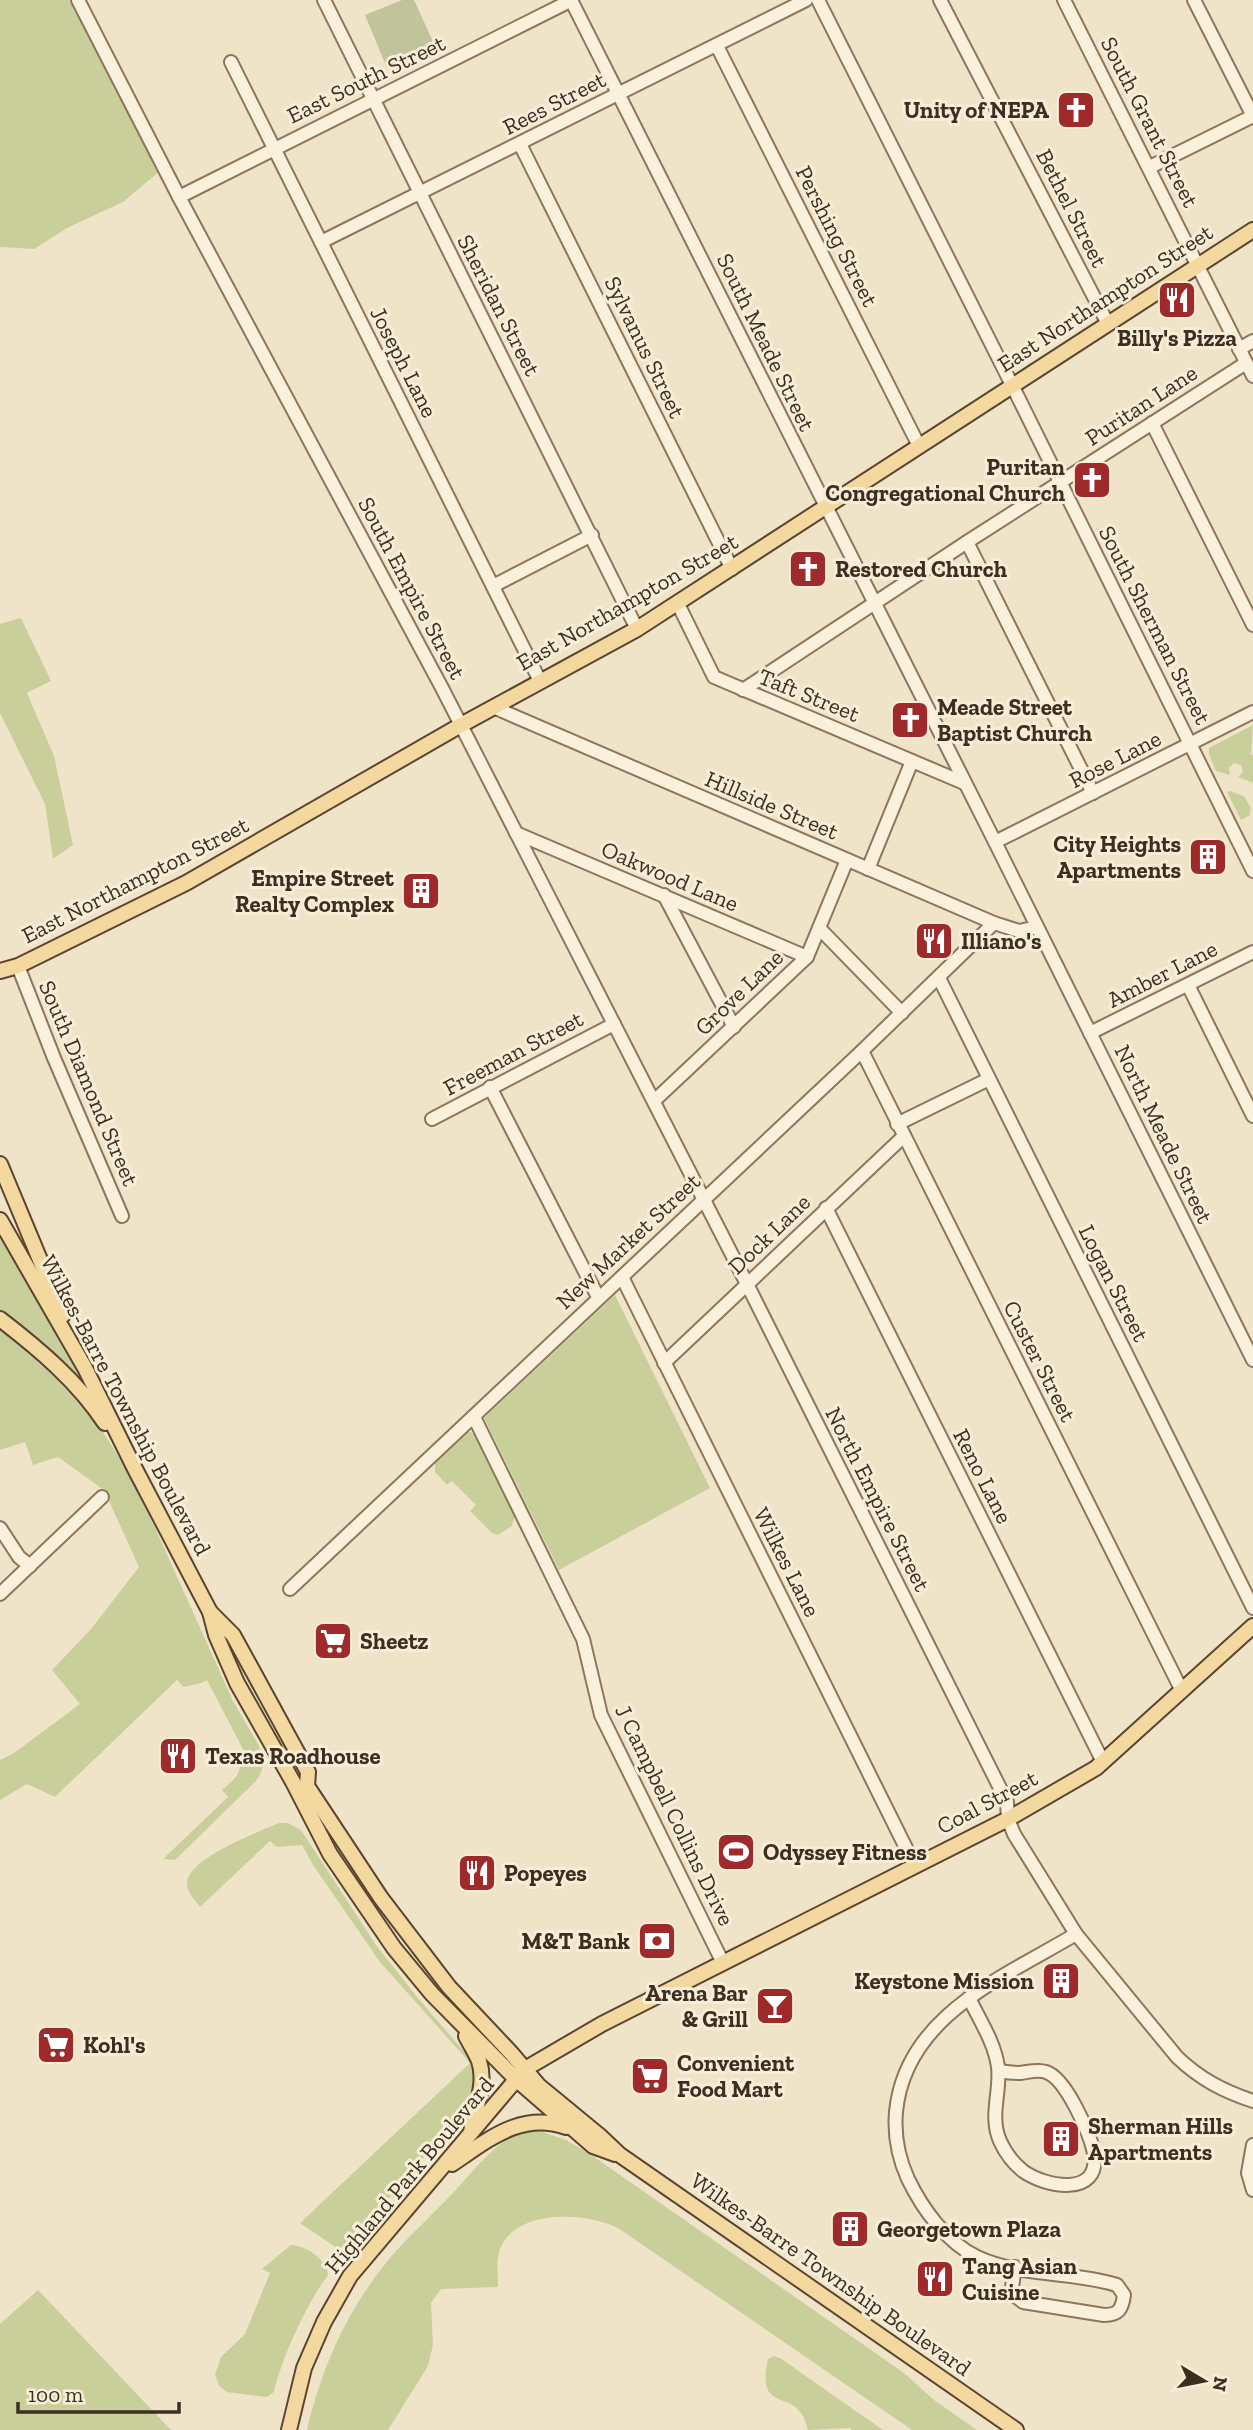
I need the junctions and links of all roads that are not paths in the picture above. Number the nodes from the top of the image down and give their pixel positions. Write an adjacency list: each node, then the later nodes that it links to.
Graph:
1 (78, 0): 17 (street, South Empire Street)
2 (324, 0): 12 (street, Sheridan Street)
3 (571, 0): 11 (street, South Meade Street); 12 (street, East South Street)
4 (806, 0): 9 (street, Rees Street)
5 (818, 0): 26 (street, South Sherman Street)
6 (940, 0): 21 (street, Bethel Street)
7 (1064, 0): 15 (street, South Grant Street)
8 (1194, 0): 15 (street)
9 (717, 46): 11 (street, Rees Street); 28 (street, Pershing Street)
10 (231, 62): 14 (street, Joseph Lane)
11 (619, 93): 13 (street, Rees Street); 30 (street, South Meade Street)
12 (373, 99): 14 (street, East South Street); 16 (street, Sheridan Street)
13 (520, 144): 16 (street, Rees Street); 33 (street, Sylvanus Street)
14 (274, 148): 17 (street, East South Street); 19 (street, Joseph Lane)
15 (1150, 167): 20 (street, South Grant Street)
16 (419, 194): 19 (street, Rees Street); 31 (street, Sheridan Street)
17 (179, 197): 43 (street, South Empire Street)
18 (1253, 230): 20 (main road, East Northampton Street)
19 (321, 242): 34 (street, Joseph Lane)
20 (1199, 265): 21 (main road, East Northampton Street); 23 (street, South Grant Street)
21 (1108, 324): 26 (main road, East Northampton Street)
22 (1253, 341): 23 (street)
23 (1239, 349): 24 (street, South Grant Street)
24 (1246, 363): 25 (street, South Grant Street); 27 (street, Puritan Lane)
25 (1253, 376)
26 (1013, 385): 28 (main road, East Northampton Street); 29 (street, South Sherman Street)
27 (1152, 423): 29 (street, Puritan Lane); 37 (street)
28 (919, 446): 30 (main road, East Northampton Street)
29 (1060, 482): 32 (street, Puritan Lane); 44 (street, South Sherman Street)
30 (826, 508): 33 (main road, East Northampton Street); 35 (street, South Meade Street)
31 (592, 535): 34 (street); 38 (street, Sheridan Street)
32 (967, 542): 35 (street, Puritan Lane); 47 (street)
33 (732, 569): 36 (main road, East Northampton Street)
34 (493, 586): 39 (street, Joseph Lane)
35 (874, 603): 40 (street, Puritan Lane); 46 (street, South Meade Street)
36 (678, 604): 38 (main road, East Northampton Street); 40 (street, Taft Street)
37 (1253, 625)
38 (637, 629): 39 (main road, East Northampton Street)
39 (540, 681): 41 (main road, East Northampton Street)
40 (743, 690): 45 (street, Taft Street)
41 (493, 707): 43 (main road, East Northampton Street); 50 (street, Hillside Street)
42 (1253, 712): 44 (street, Rose Lane)
43 (461, 725): 48 (street, South Empire Street); 59 (main road, East Northampton Street)
44 (1191, 744): 47 (street, Rose Lane); 52 (street, South Sherman Street)
45 (912, 761): 46 (street, Taft Street); 51 (street)
46 (964, 783): 49 (street, South Meade Street)
47 (1093, 793): 49 (street, Rose Lane)
48 (516, 834): 53 (street, Oakwood Lane); 64 (street, South Empire Street)
49 (995, 842): 55 (street, South Meade Street)
50 (847, 860): 51 (street, Hillside Street); 56 (street, Grove Lane)
51 (868, 869): 54 (street, Hillside Street)
52 (1253, 871)
53 (664, 895): 58 (street, Oakwood Lane); 65 (street)
54 (994, 923): 55 (street, Hillside Street); 61 (street, New Market Street)
55 (1037, 927): 66 (street, North Meade Street)
56 (819, 928): 58 (street, Grove Lane); 63 (street)
57 (1253, 952): 62 (street, Amber Lane)
58 (807, 957): 65 (street, Grove Lane)
59 (18, 966): 60 (main road, East Northampton Street); 78 (street, South Diamond Street)
60 (0, 971)
61 (939, 978): 63 (street, New Market Street); 68 (street, Logan Street)
62 (1188, 985): 66 (street, Amber Lane); 71 (street)
63 (901, 1013): 67 (street, New Market Street)
64 (614, 1024): 69 (street, Freeman Street); 70 (street, South Empire Street)
65 (734, 1027): 70 (street, Grove Lane)
66 (1090, 1033): 84 (street, North Meade Street)
67 (862, 1051): 73 (street, Custer Street); 76 (street, New Market Street)
68 (989, 1079): 73 (street); 94 (street, Logan Street)
69 (491, 1087): 72 (street, Freeman Street); 82 (street)
70 (654, 1101): 76 (street, South Empire Street)
71 (1253, 1116)
72 (432, 1119)
73 (897, 1124): 74 (street, Custer Street)
74 (904, 1136): 77 (street, Dock Lane); 97 (street, Custer Street)
75 (0, 1164): 86 (main road)
76 (704, 1199): 80 (street, New Market Street); 81 (street, North Empire Street)
77 (826, 1208): 81 (street, Dock Lane); 98 (street, Reno Lane)
78 (122, 1216)
79 (0, 1220): 86 (main road, Wilkes-Barre Township Boulevard)
80 (622, 1277): 82 (street, New Market Street); 85 (street, Wilkes Lane)
81 (747, 1284): 85 (street, Dock Lane); 99 (street, North Empire Street)
82 (598, 1297): 87 (street, New Market Street)
83 (0, 1318): 88 (main road)
84 (1253, 1360)
85 (664, 1363): 100 (street, Wilkes Lane)
86 (85, 1368): 88 (main road, Wilkes-Barre Township Boulevard)
87 (474, 1417): 92 (street, New Market Street); 102 (street, J Campbell Collins Drive)
88 (134, 1467): 95 (main road, Wilkes-Barre Township Boulevard)
89 (102, 1497): 91 (street)
90 (0, 1528): 91 (street)
91 (30, 1566): 93 (street)
92 (290, 1589)
93 (0, 1594)
94 (1253, 1608)
95 (210, 1612): 104 (main road, Wilkes-Barre Township Boulevard); 106 (main road, Wilkes-Barre Township Boulevard)
96 (1253, 1626): 97 (main road, Coal Street)
97 (1181, 1689): 98 (main road, Coal Street)
98 (1103, 1762): 99 (main road, Coal Street)
99 (1008, 1819): 100 (main road, Coal Street); 101 (street, North Empire Street)
100 (915, 1866): 102 (main road, Coal Street)
101 (1076, 1934): 103 (street); 107 (street, North Empire Street)
102 (723, 1963): 106 (main road, Coal Street)
103 (969, 1998): 105 (street); 114 (street)
104 (458, 2022): 106 (main road, Wilkes-Barre Township Boulevard); 109 (main road)
105 (999, 2071): 105 (street)
106 (521, 2075): 108 (main road, Wilkes-Barre Township Boulevard); 109 (main road, Highland Park Boulevard); 111 (main road, Wilkes-Barre Township Boulevard)
107 (1253, 2101)
108 (573, 2129): 111 (main road, Wilkes-Barre Township Boulevard); 112 (main road)
109 (470, 2135): 112 (main road, Highland Park Boulevard)
110 (1253, 2145): 113 (street)
111 (620, 2155): 116 (main road, Wilkes-Barre Township Boulevard)
112 (436, 2174): 115 (main road, Highland Park Boulevard)
113 (1253, 2190)
114 (1015, 2267): 114 (street)
115 (289, 2430)
116 (1016, 2430)

